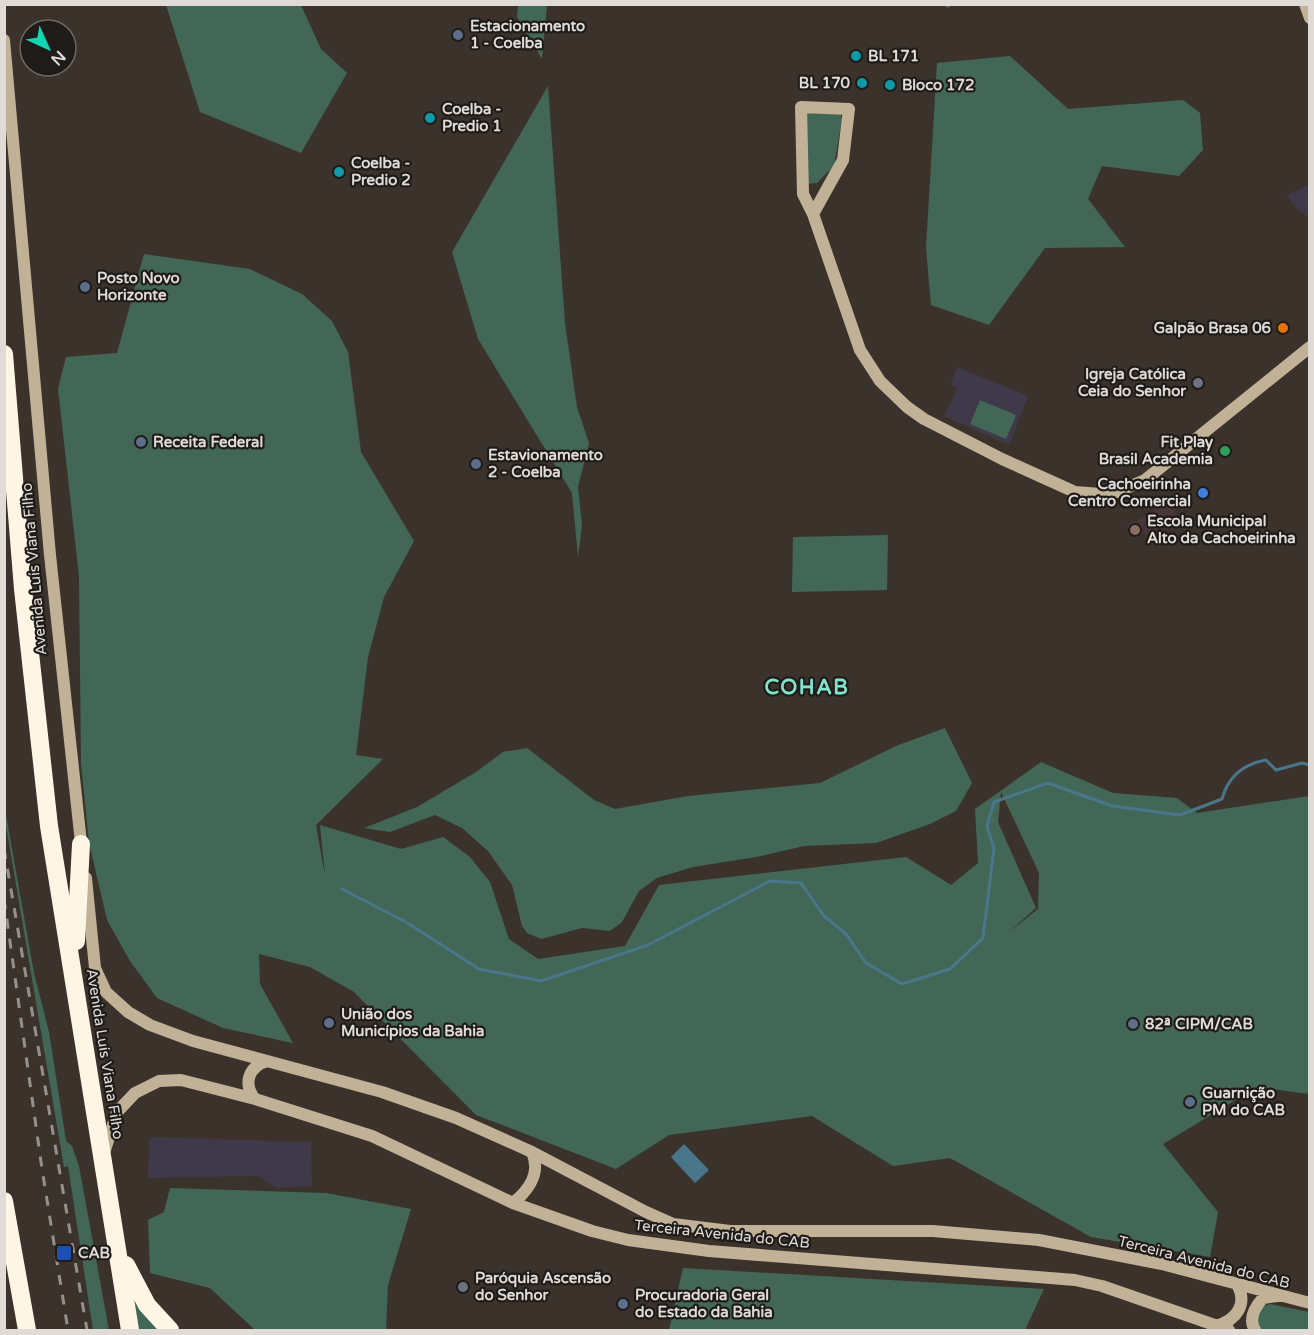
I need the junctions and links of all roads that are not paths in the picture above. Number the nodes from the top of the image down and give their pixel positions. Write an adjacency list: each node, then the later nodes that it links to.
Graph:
1 (1305, 4): 2 (main road)
2 (1310, 18)
3 (4, 39): 7 (main road, Avenida Luís Viana Filho)
4 (813, 214): 4 (main road); 5 (main road)
5 (1310, 347)
6 (4, 354): 8 (highway, Avenida Luís Viana Filho)
7 (81, 844): 8 (highway); 9 (main road, Avenida Luís Viana Filho)
8 (75, 982): 13 (highway, Avenida Luís Viana Filho)
9 (193, 1041): 10 (main road, Terceira Avenida do CAB)
10 (267, 1061): 11 (main road); 12 (main road, Terceira Avenida do CAB)
11 (255, 1099): 13 (main road, Terceira Avenida do CAB); 15 (main road, Terceira Avenida do CAB)
12 (532, 1152): 15 (main road); 17 (main road, Terceira Avenida do CAB)
13 (103, 1163): 16 (highway, Avenida Luís Viana Filho)
14 (4, 1201): 21 (highway)
15 (513, 1203): 20 (main road, Terceira Avenida do CAB)
16 (117, 1242): 22 (highway, Avenida Luís Viana Filho); 23 (highway)
17 (1237, 1284): 18 (main road, Terceira Avenida do CAB); 20 (main road)
18 (1282, 1296): 19 (main road, Terceira Avenida do CAB); 25 (main road)
19 (1310, 1303)
20 (1216, 1326): 24 (main road, Terceira Avenida do CAB)
21 (27, 1330)
22 (130, 1330)
23 (170, 1330)
24 (1229, 1330)
25 (1256, 1330)

